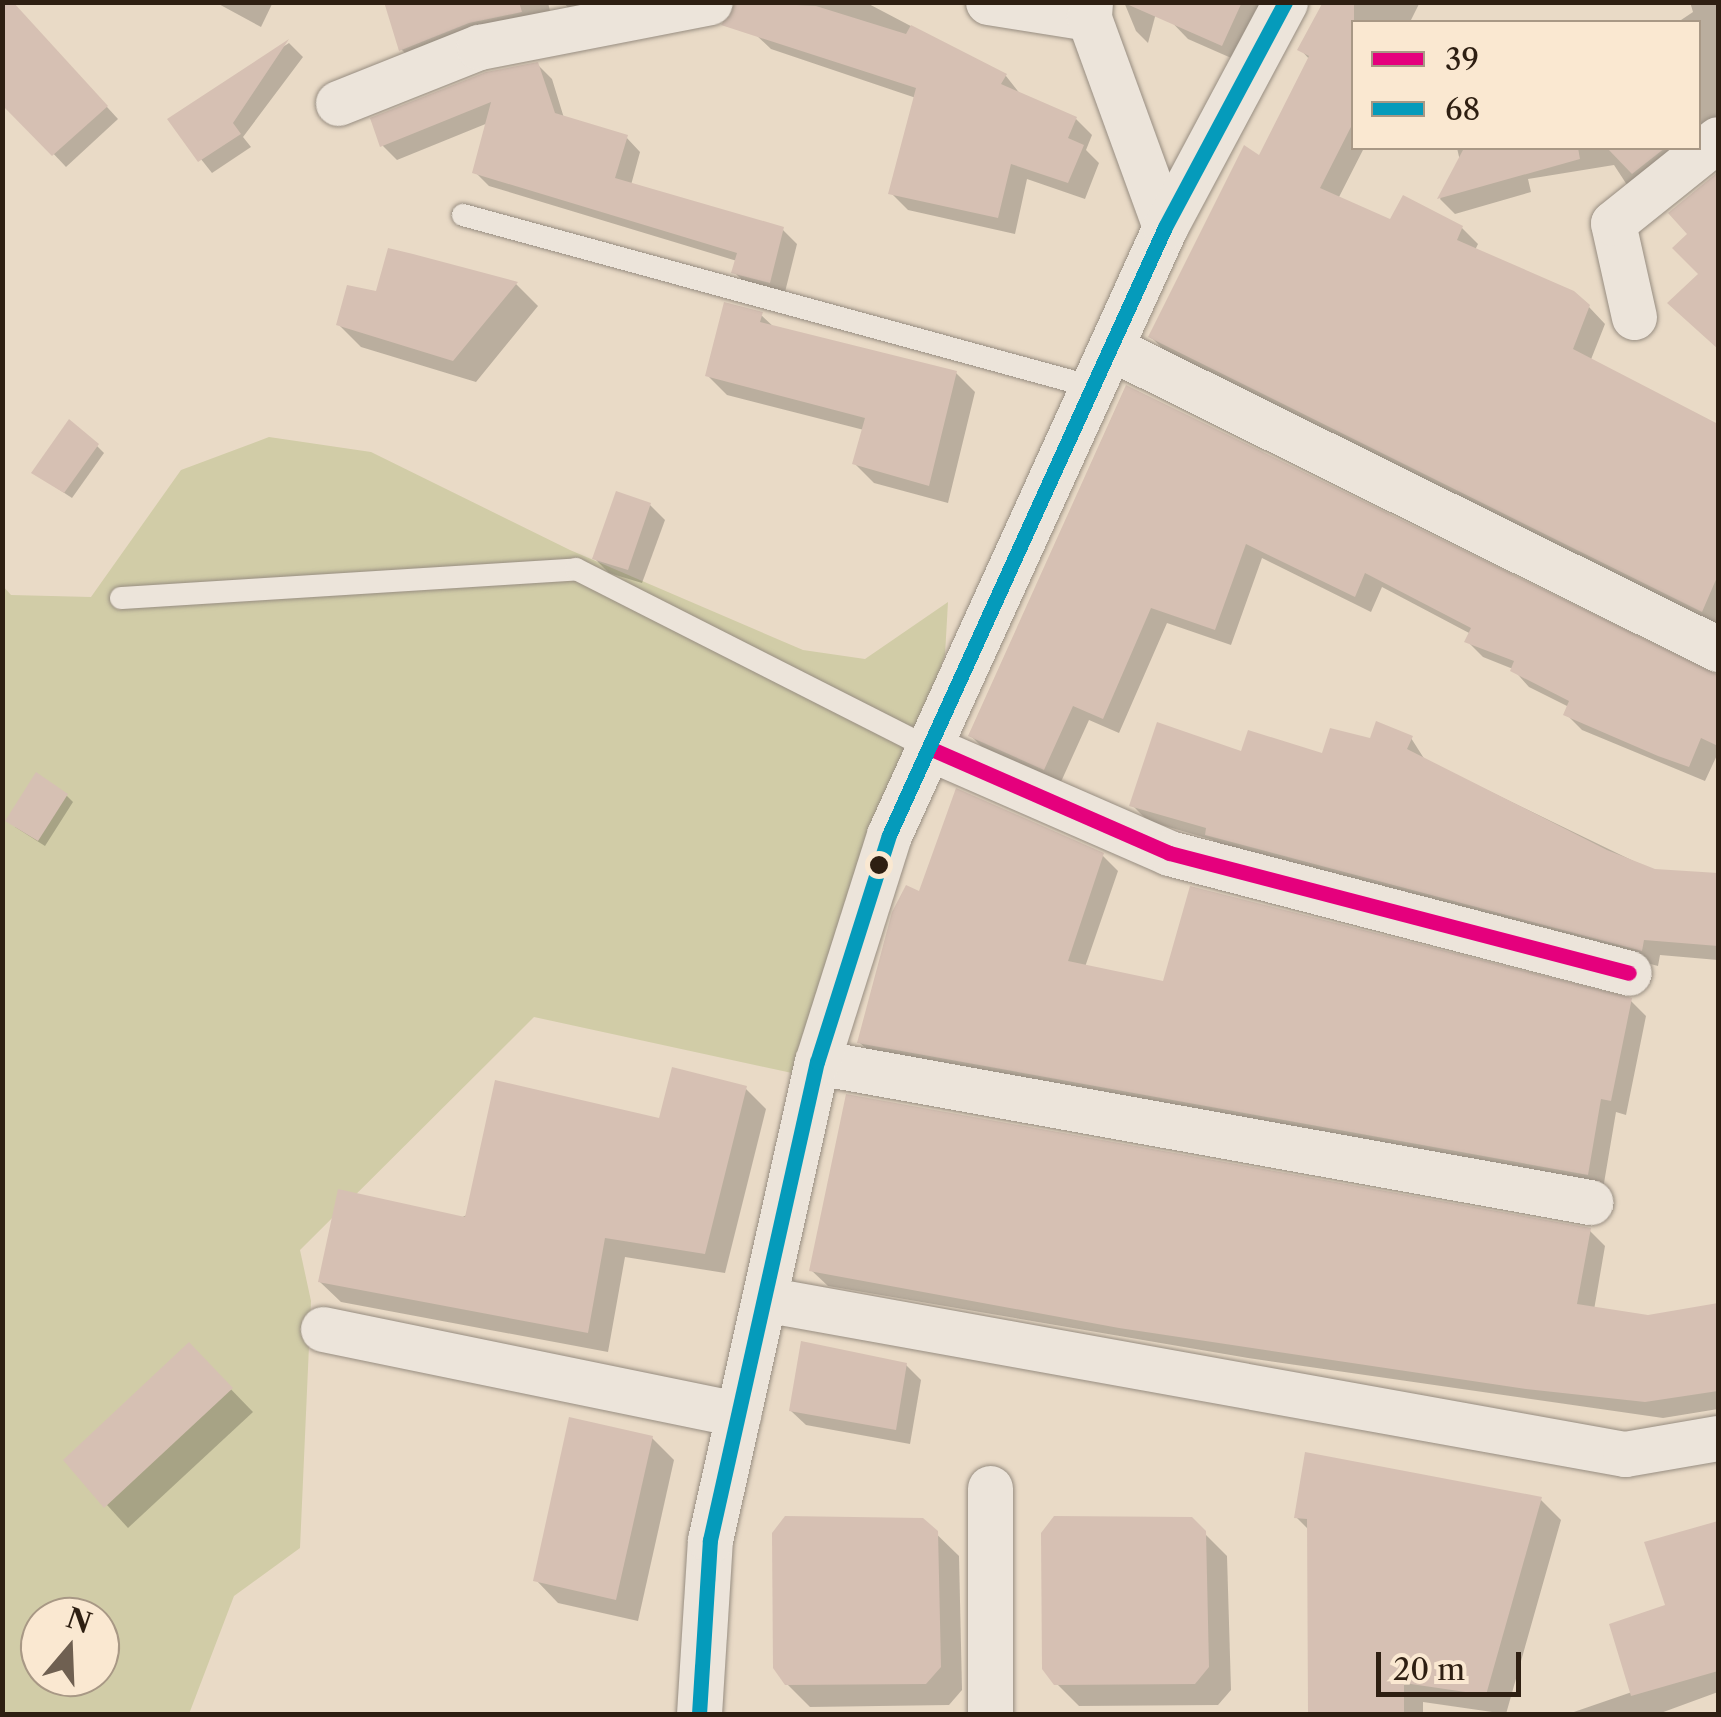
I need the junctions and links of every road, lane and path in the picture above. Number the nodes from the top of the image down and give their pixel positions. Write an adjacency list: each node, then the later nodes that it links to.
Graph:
1 (710, 2): 5 (street)
2 (988, 2): 4 (street)
3 (1286, 2): 8 (street)
4 (1090, 10): 8 (street)
5 (338, 103)
6 (1718, 139): 9 (street)
7 (462, 215): 10 (lane)
8 (1165, 227): 10 (street)
9 (1634, 317)
10 (1102, 367): 12 (street); 13 (street)
11 (121, 598): 13 (lane)
12 (1718, 649)
13 (928, 748): 14 (street); 15 (street)
14 (1629, 974)
15 (817, 1062): 16 (street); 17 (street)
16 (1590, 1202)
17 (764, 1299): 19 (street); 20 (street)
18 (323, 1329): 19 (street)
19 (738, 1414): 22 (street)
20 (1718, 1438)
21 (990, 1488): 23 (street)
22 (699, 1714)
23 (990, 1714)

